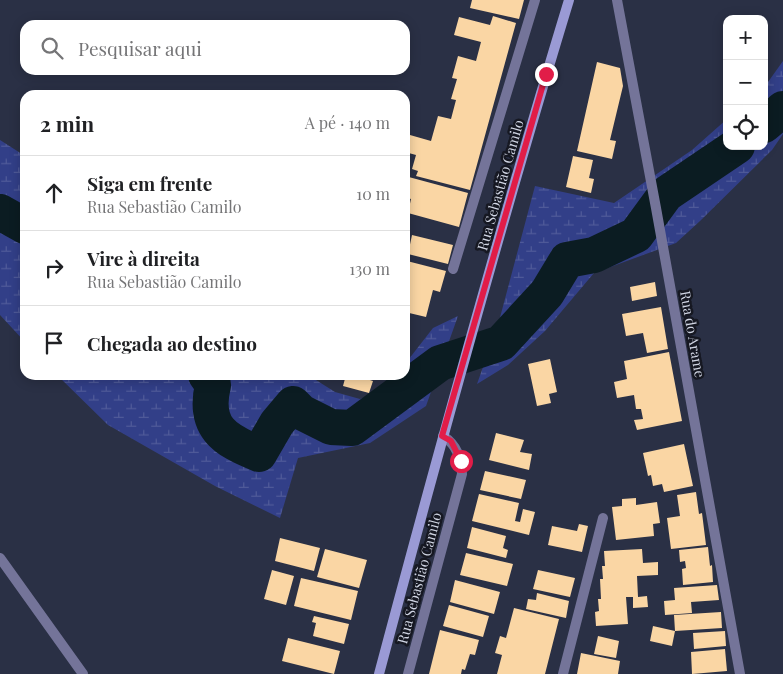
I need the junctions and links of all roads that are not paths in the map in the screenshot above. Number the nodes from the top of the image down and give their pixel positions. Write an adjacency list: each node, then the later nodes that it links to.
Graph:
1 (535, 0): 4 (street, Rua Sebastião Camilo)
2 (569, 0): 5 (main road, Rua Sebastião Camilo)
3 (617, 0): 12 (street, Rua do Arame)
4 (453, 269)
5 (442, 436): 9 (main road, Rua Sebastião Camilo); 10 (street, Rua Sebastião Camilo)
6 (604, 518): 11 (street)
7 (0, 558): 8 (street)
8 (83, 674)
9 (379, 674)
10 (408, 674)
11 (563, 674)
12 (740, 674)

